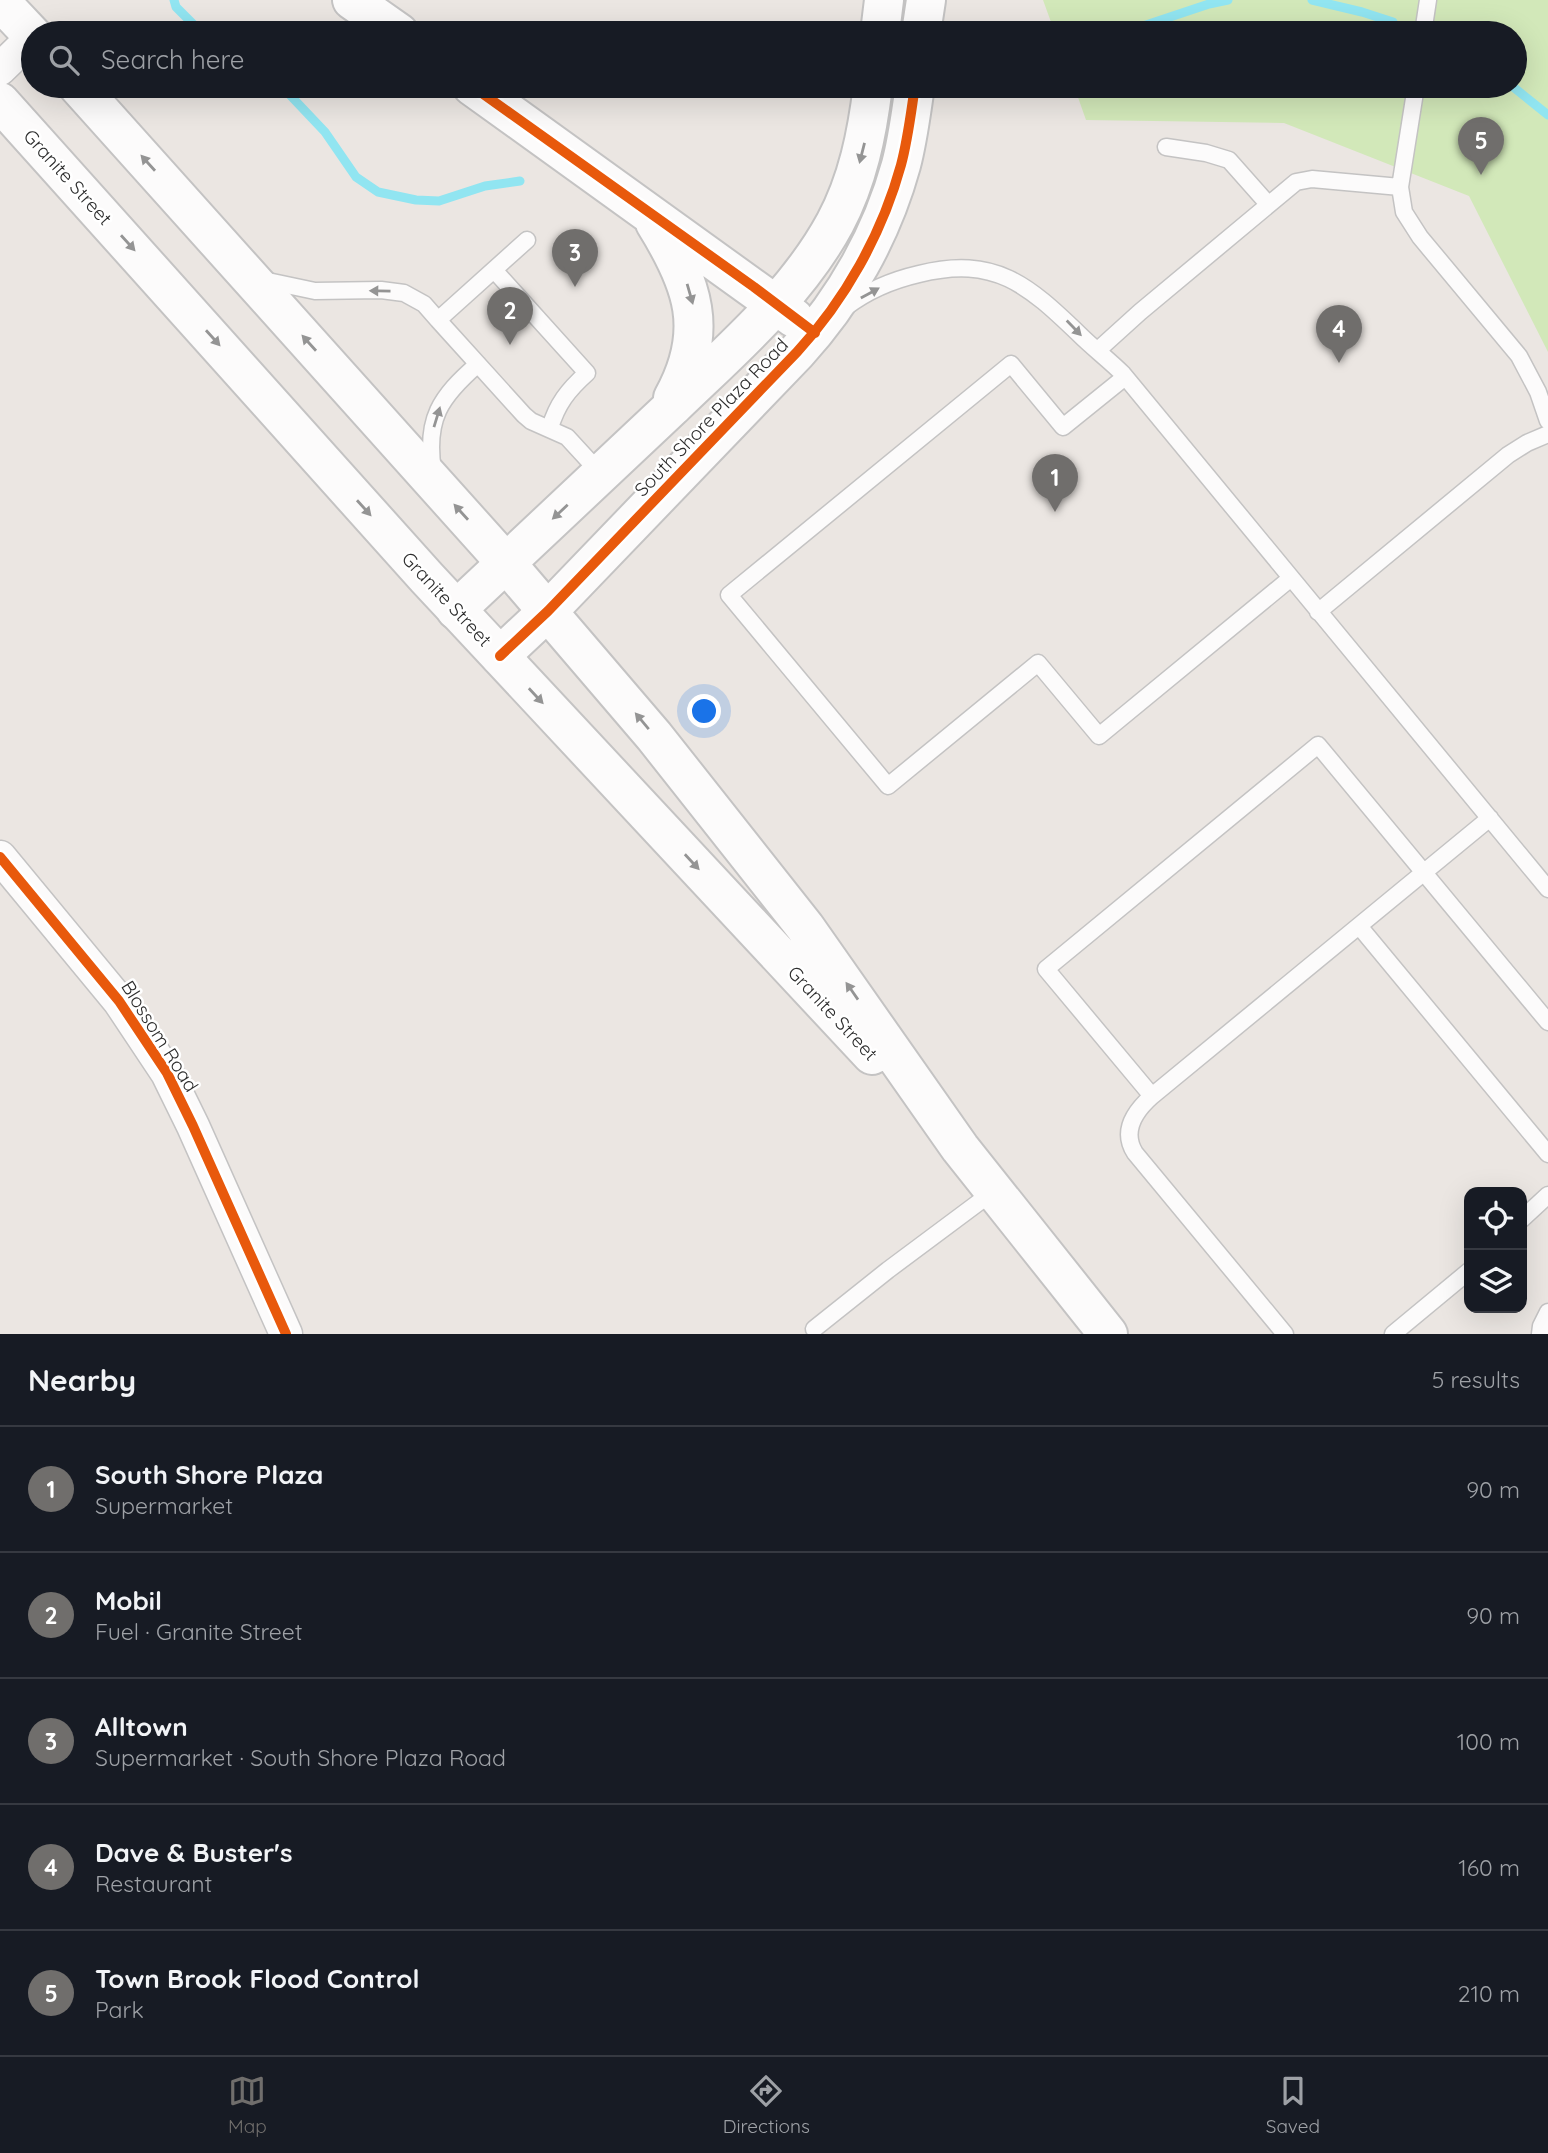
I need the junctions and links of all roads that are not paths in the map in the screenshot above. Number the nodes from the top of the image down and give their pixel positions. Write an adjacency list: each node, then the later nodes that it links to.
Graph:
1 (352, 0): 6 (main road)
2 (884, 0): 7 (main road)
3 (926, 0): 8 (main road)
4 (1428, 0): 9 (lane)
5 (0, 2): 10 (main road)
6 (382, 21)
7 (881, 21)
8 (923, 21)
9 (1425, 21)
10 (21, 24)
11 (21, 48): 12 (street)
12 (0, 68)
13 (89, 98): 25 (main road, Granite Street, one-way to 13)
14 (489, 98): 22 (main road)
15 (871, 98): 26 (main road, South Shore Plaza Road, one-way to 26)
16 (913, 98): 28 (main road, South Shore Plaza Road)
17 (1414, 98): 20 (lane)
18 (0, 102): 40 (main road, Granite Street, one-way to 40)
19 (1166, 147): 21 (lane)
20 (1400, 187): 21 (lane); 33 (lane)
21 (1268, 204): 29 (lane)
22 (649, 212): 26 (main road); 32 (main road, one-way to 32)
23 (527, 240): 24 (lane)
24 (494, 270): 27 (lane); 34 (lane)
25 (247, 273): 27 (lane, one-way to 25); 37 (main road, Granite Street, one-way to 25)
26 (776, 303): 28 (main road); 32 (main road, South Shore Plaza Road)
27 (438, 320): 30 (lane)
28 (815, 333): 29 (lane, one-way to 29); 41 (main road, South Shore Plaza Road)
29 (1098, 350): 31 (lane)
30 (478, 364): 34 (lane); 37 (lane, one-way to 30)
31 (1125, 377): 39 (lane); 39 (lane)
32 (663, 415): 36 (main road, South Shore Plaza Road)
33 (1548, 421)
34 (550, 428): 36 (lane)
35 (1548, 434): 42 (lane)
36 (601, 474): 38 (main road, South Shore Plaza Road, one-way to 38)
37 (435, 484): 38 (main road, Granite Street, one-way to 37)
38 (506, 563): 40 (main road, South Shore Plaza Road); 41 (main road, Granite Street)
39 (1291, 578): 42 (lane)
40 (456, 610): 43 (main road, Granite Street)
41 (548, 611): 43 (main road, South Shore Plaza Road); 51 (main road, Granite Street, one-way to 41)
42 (1318, 612): 44 (lane)
43 (499, 656): 51 (main road, Granite Street, one-way to 51)
44 (1489, 818): 46 (lane); 47 (lane)
45 (0, 858): 59 (street, Blossom Road)
46 (1424, 873): 48 (lane); 49 (lane); 50 (lane)
47 (1548, 889)
48 (1359, 926): 50 (lane); 52 (lane)
49 (1548, 1022)
50 (1152, 1096): 61 (lane)
51 (960, 1149): 53 (main road, Granite Street)
52 (1548, 1153)
53 (994, 1191): 58 (lane); 60 (main road, Granite Street)
54 (1548, 1195): 55 (lane)
55 (1527, 1214)
56 (1464, 1275): 62 (lane)
57 (1548, 1312): 63 (lane)
58 (814, 1329)
59 (286, 1334)
60 (1108, 1334)
61 (1284, 1334)
62 (1393, 1334)
63 (1539, 1334)

